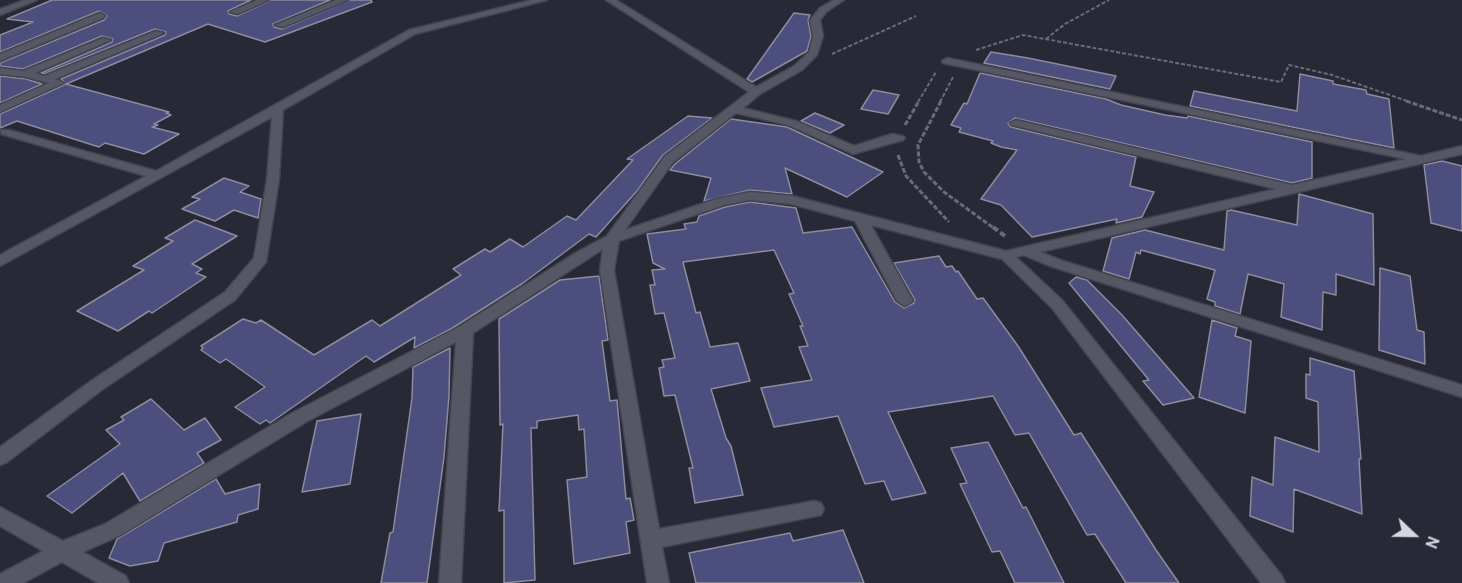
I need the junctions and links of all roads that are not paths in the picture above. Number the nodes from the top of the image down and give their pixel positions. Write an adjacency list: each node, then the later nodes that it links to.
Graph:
1 (33, 0): 7 (street)
2 (265, 0): 8 (street)
3 (344, 0): 10 (street)
4 (543, 0): 20 (street)
5 (610, 0): 18 (street)
6 (840, 0): 18 (street)
7 (0, 12)
8 (235, 12)
9 (100, 16): 13 (street)
10 (280, 25)
11 (159, 33): 17 (street)
12 (106, 40): 16 (street)
13 (0, 58)
14 (947, 61): 26 (street)
15 (0, 71): 16 (street)
16 (24, 74): 17 (street)
17 (45, 79): 19 (street)
18 (756, 92): 21 (street)
19 (0, 109)
20 (278, 109): 27 (street); 37 (street)
21 (734, 109): 24 (street); 30 (street)
22 (1016, 123): 28 (street)
23 (5, 132): 27 (street)
24 (899, 138)
25 (1462, 150): 26 (street)
26 (1421, 158): 28 (street)
27 (157, 175): 33 (street)
28 (1294, 189): 31 (street)
29 (860, 217): 30 (street); 32 (street); 34 (street)
30 (612, 239): 35 (street); 40 (street)
31 (1024, 250): 32 (street); 36 (street)
32 (1006, 255): 46 (street)
33 (0, 261)
34 (905, 301)
35 (465, 331): 41 (street); 44 (street)
36 (1462, 391)
37 (0, 457)
38 (814, 509): 40 (street)
39 (0, 516): 41 (street)
40 (651, 540): 45 (street)
41 (63, 551): 42 (street); 43 (street)
42 (3, 583)
43 (117, 583)
44 (450, 583)
45 (658, 583)
46 (1274, 583)

